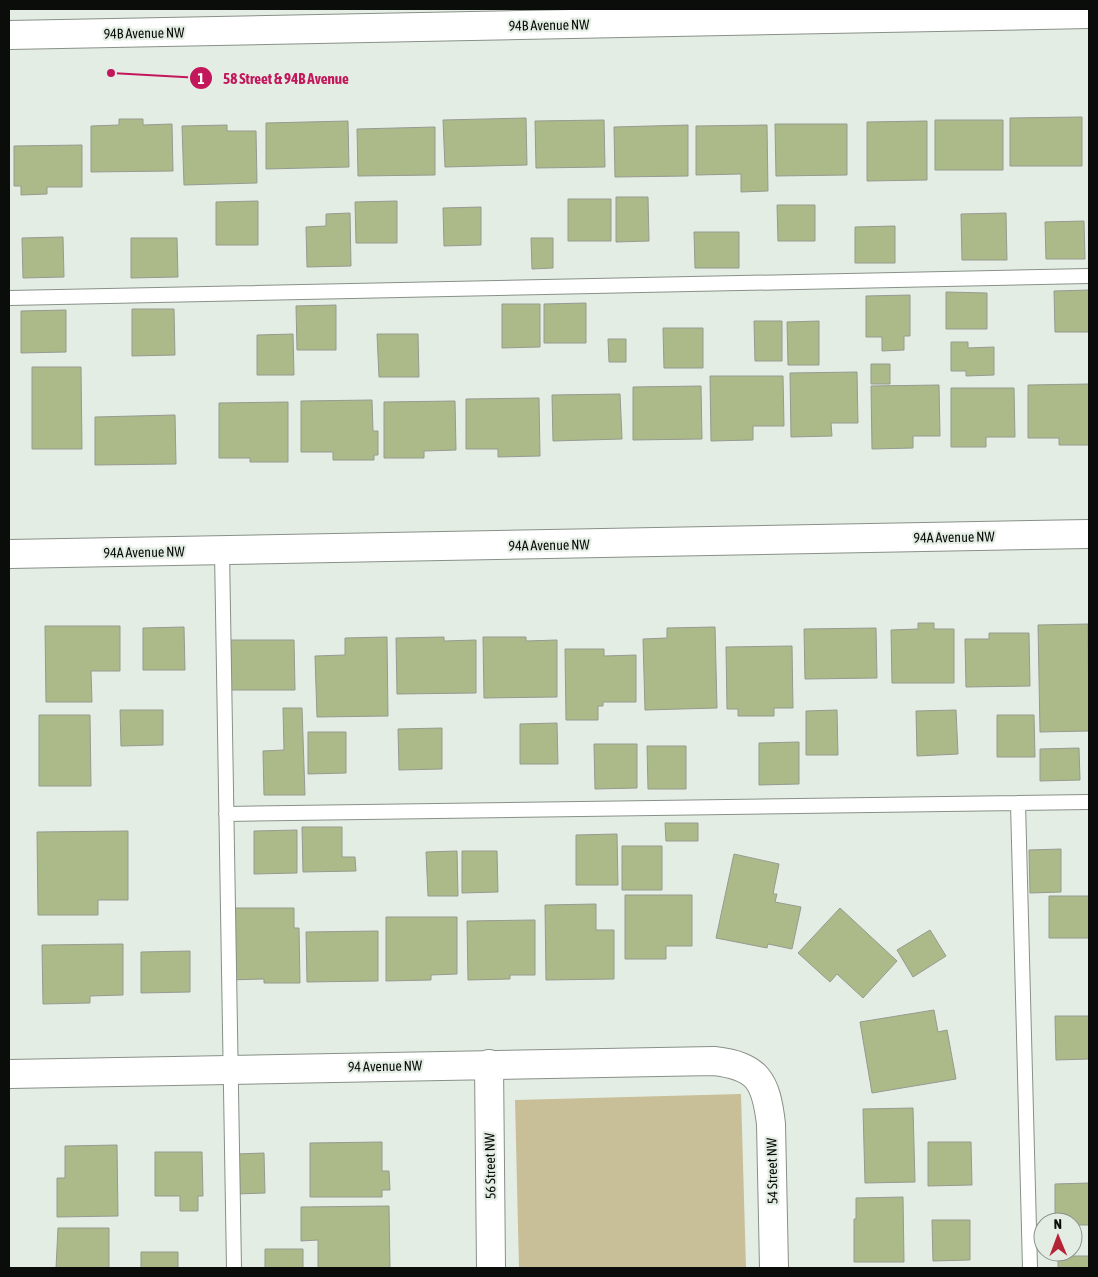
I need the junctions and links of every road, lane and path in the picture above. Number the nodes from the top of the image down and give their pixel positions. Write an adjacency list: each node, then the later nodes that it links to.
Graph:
1 (1089, 14): 2 (street, 94B Avenue NW)
2 (262, 20): 3 (street, 94B Avenue NW)
3 (9, 35)
4 (1089, 276): 5 (lane)
5 (9, 298)
6 (1089, 534): 7 (street, 94A Avenue NW)
7 (222, 551): 8 (street, 94A Avenue NW); 11 (lane)
8 (9, 554)
9 (1089, 802): 10 (lane)
10 (1018, 803): 11 (lane); 19 (lane)
11 (226, 814): 13 (lane)
12 (489, 1064): 13 (street, 94 Avenue NW); 15 (street, 94 Avenue NW); 17 (street, 56 Street NW)
13 (230, 1070): 14 (street, 94 Avenue NW); 16 (lane)
14 (9, 1074)
15 (757, 1076): 18 (street, 54 Street NW)
16 (234, 1268)
17 (492, 1268)
18 (774, 1268)
19 (1030, 1268)

